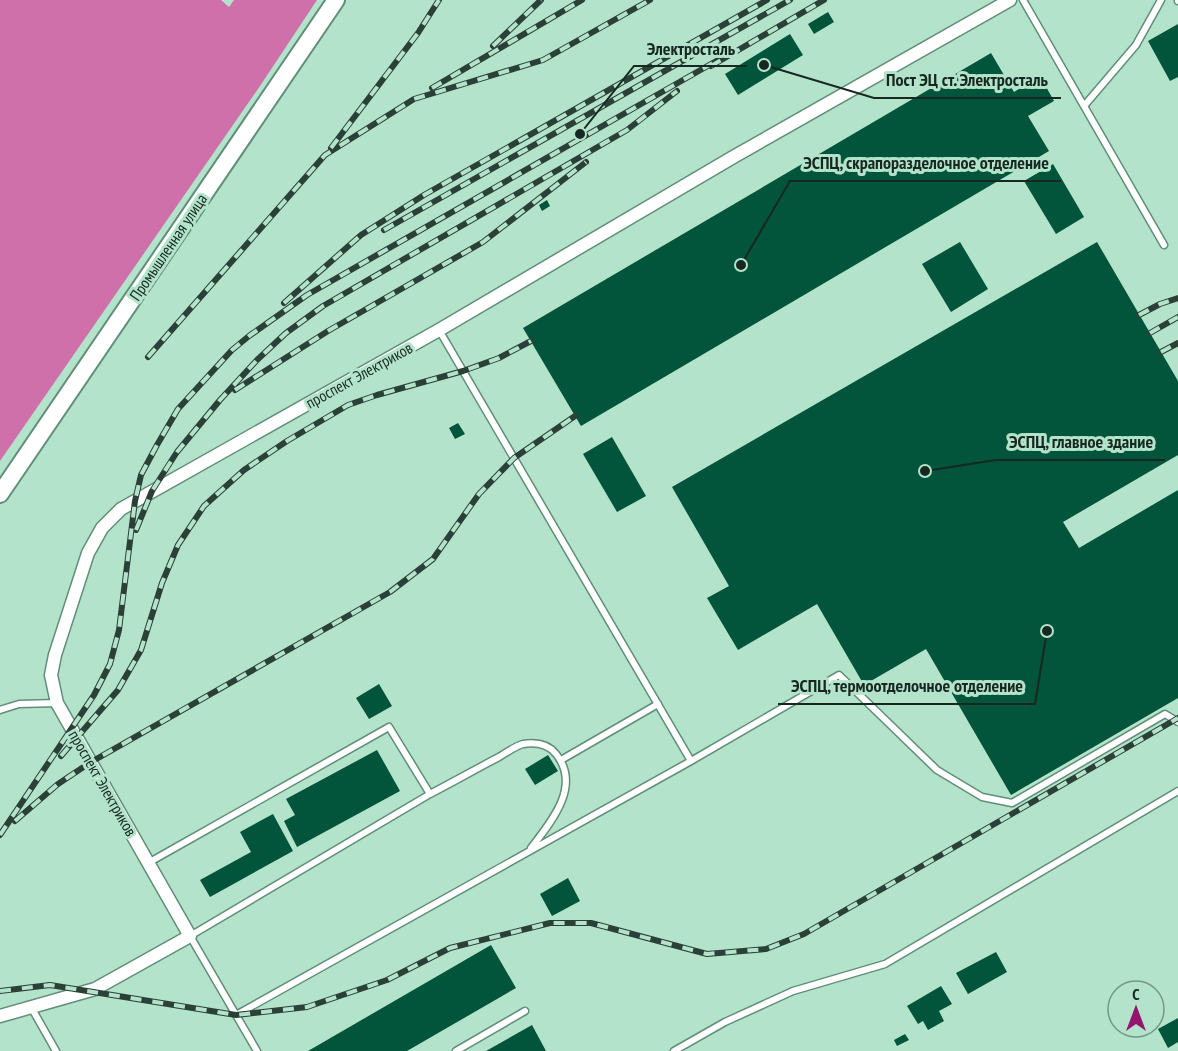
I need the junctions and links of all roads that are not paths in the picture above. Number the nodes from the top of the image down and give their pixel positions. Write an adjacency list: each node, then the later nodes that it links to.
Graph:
1 (336, 0): 8 (street, Промышленная улица)
2 (1010, 0): 7 (street, проспект Электриков)
3 (1023, 0): 5 (lane)
4 (1161, 0): 5 (lane)
5 (1084, 106): 6 (lane)
6 (1164, 245)
7 (439, 330): 9 (street, проспект Электриков); 10 (lane)
8 (0, 494)
9 (57, 703): 11 (lane); 18 (street, проспект Электриков)
10 (658, 704): 13 (lane); 14 (lane)
11 (0, 710)
12 (1178, 722): 14 (lane)
13 (561, 760): 16 (lane); 17 (lane)
14 (691, 761): 17 (lane)
15 (1178, 791): 27 (lane)
16 (430, 794): 18 (lane); 19 (lane)
17 (529, 851): 22 (lane)
18 (148, 863): 19 (street, проспект Электриков)
19 (190, 936): 20 (street); 22 (lane)
20 (30, 1006): 23 (street); 24 (lane)
21 (525, 1011): 26 (lane)
22 (236, 1015): 25 (lane)
23 (0, 1016)
24 (56, 1051)
25 (257, 1051)
26 (456, 1051)
27 (674, 1051)

